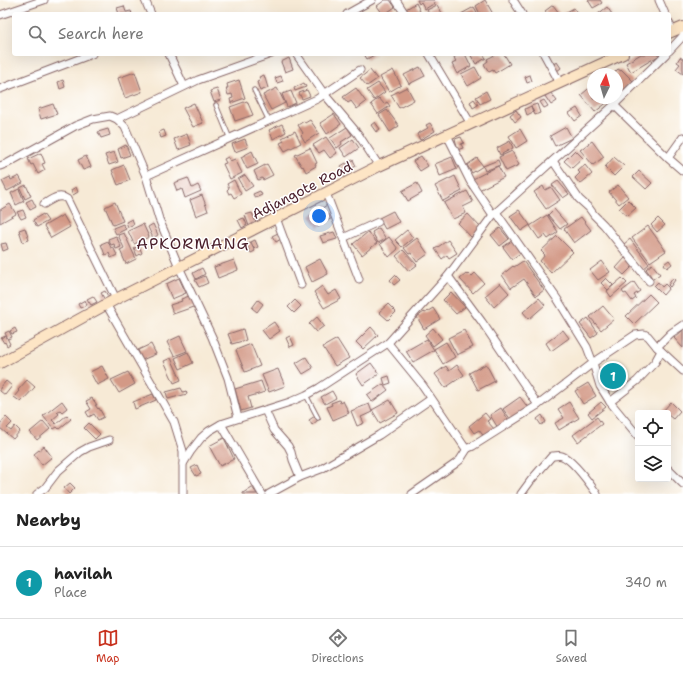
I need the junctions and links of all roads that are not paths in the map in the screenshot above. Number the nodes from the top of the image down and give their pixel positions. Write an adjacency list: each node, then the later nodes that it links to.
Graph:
1 (44, 0): 13 (street)
2 (146, 0): 8 (street)
3 (372, 0): 7 (street)
4 (396, 0): 10 (street)
5 (513, 0): 11 (street)
6 (659, 0): 12 (street)
7 (362, 3): 9 (street)
8 (150, 12)
9 (350, 12)
10 (404, 12)
11 (521, 12)
12 (664, 12)
13 (0, 15)
14 (683, 27): 15 (street)
15 (671, 29)
16 (683, 35): 17 (street)
17 (671, 49)
18 (87, 56): 29 (street)
19 (170, 56): 28 (street)
20 (265, 56): 28 (street)
21 (297, 56): 31 (street)
22 (430, 56): 36 (street)
23 (545, 56): 27 (street)
24 (619, 56): 27 (street, Adjangote Road)
25 (664, 56): 33 (street)
26 (360, 70): 31 (street)
27 (560, 83): 36 (street, Adjangote Road)
28 (184, 86): 34 (street)
29 (0, 89)
30 (254, 90): 35 (lane)
31 (325, 94): 35 (street); 43 (street)
32 (216, 105): 39 (lane)
33 (614, 105): 40 (street); 41 (street)
34 (117, 119): 42 (street); 45 (street)
35 (269, 121): 39 (street)
36 (471, 124): 37 (street, Adjangote Road)
37 (447, 135): 43 (street, Adjangote Road); 48 (street)
38 (683, 137): 40 (street)
39 (230, 139): 45 (street)
40 (668, 158): 44 (street)
41 (554, 161): 48 (street); 55 (street)
42 (0, 166)
43 (379, 166): 46 (street, Adjangote Road)
44 (683, 171)
45 (146, 176): 52 (street)
46 (326, 193): 49 (street, Adjangote Road); 51 (street)
47 (44, 204): 57 (street)
48 (495, 214): 53 (street); 63 (street)
49 (276, 218): 52 (street, Adjangote Road); 56 (street)
50 (378, 222): 51 (street)
51 (344, 238): 54 (street)
52 (179, 268): 57 (street, Adjangote Road); 70 (street)
53 (448, 276): 60 (street); 68 (street)
54 (359, 279)
55 (649, 281)
56 (301, 285)
57 (116, 299): 58 (street, Adjangote Road)
58 (106, 304): 62 (street, Adjangote Road); 76 (street)
59 (683, 325): 61 (street)
60 (388, 343): 65 (street); 66 (street)
61 (659, 349): 63 (street); 64 (street); 67 (street)
62 (0, 363)
63 (593, 363): 67 (street); 68 (street)
64 (683, 371)
65 (306, 396): 69 (street); 71 (lane)
66 (431, 399): 75 (street); 78 (street)
67 (610, 402): 73 (street)
68 (538, 405): 75 (street)
69 (266, 410): 70 (street); 78 (street)
70 (238, 418): 72 (street)
71 (318, 418)
72 (221, 424): 76 (street); 82 (street)
73 (635, 432)
74 (109, 440): 80 (street)
75 (467, 449): 84 (street)
76 (183, 464): 81 (street)
77 (671, 472): 79 (street)
78 (300, 477): 83 (street)
79 (683, 484)
80 (37, 494)
81 (183, 494)
82 (262, 494)
83 (270, 494)
84 (412, 494)
85 (521, 494): 86 (street)
86 (597, 494)

